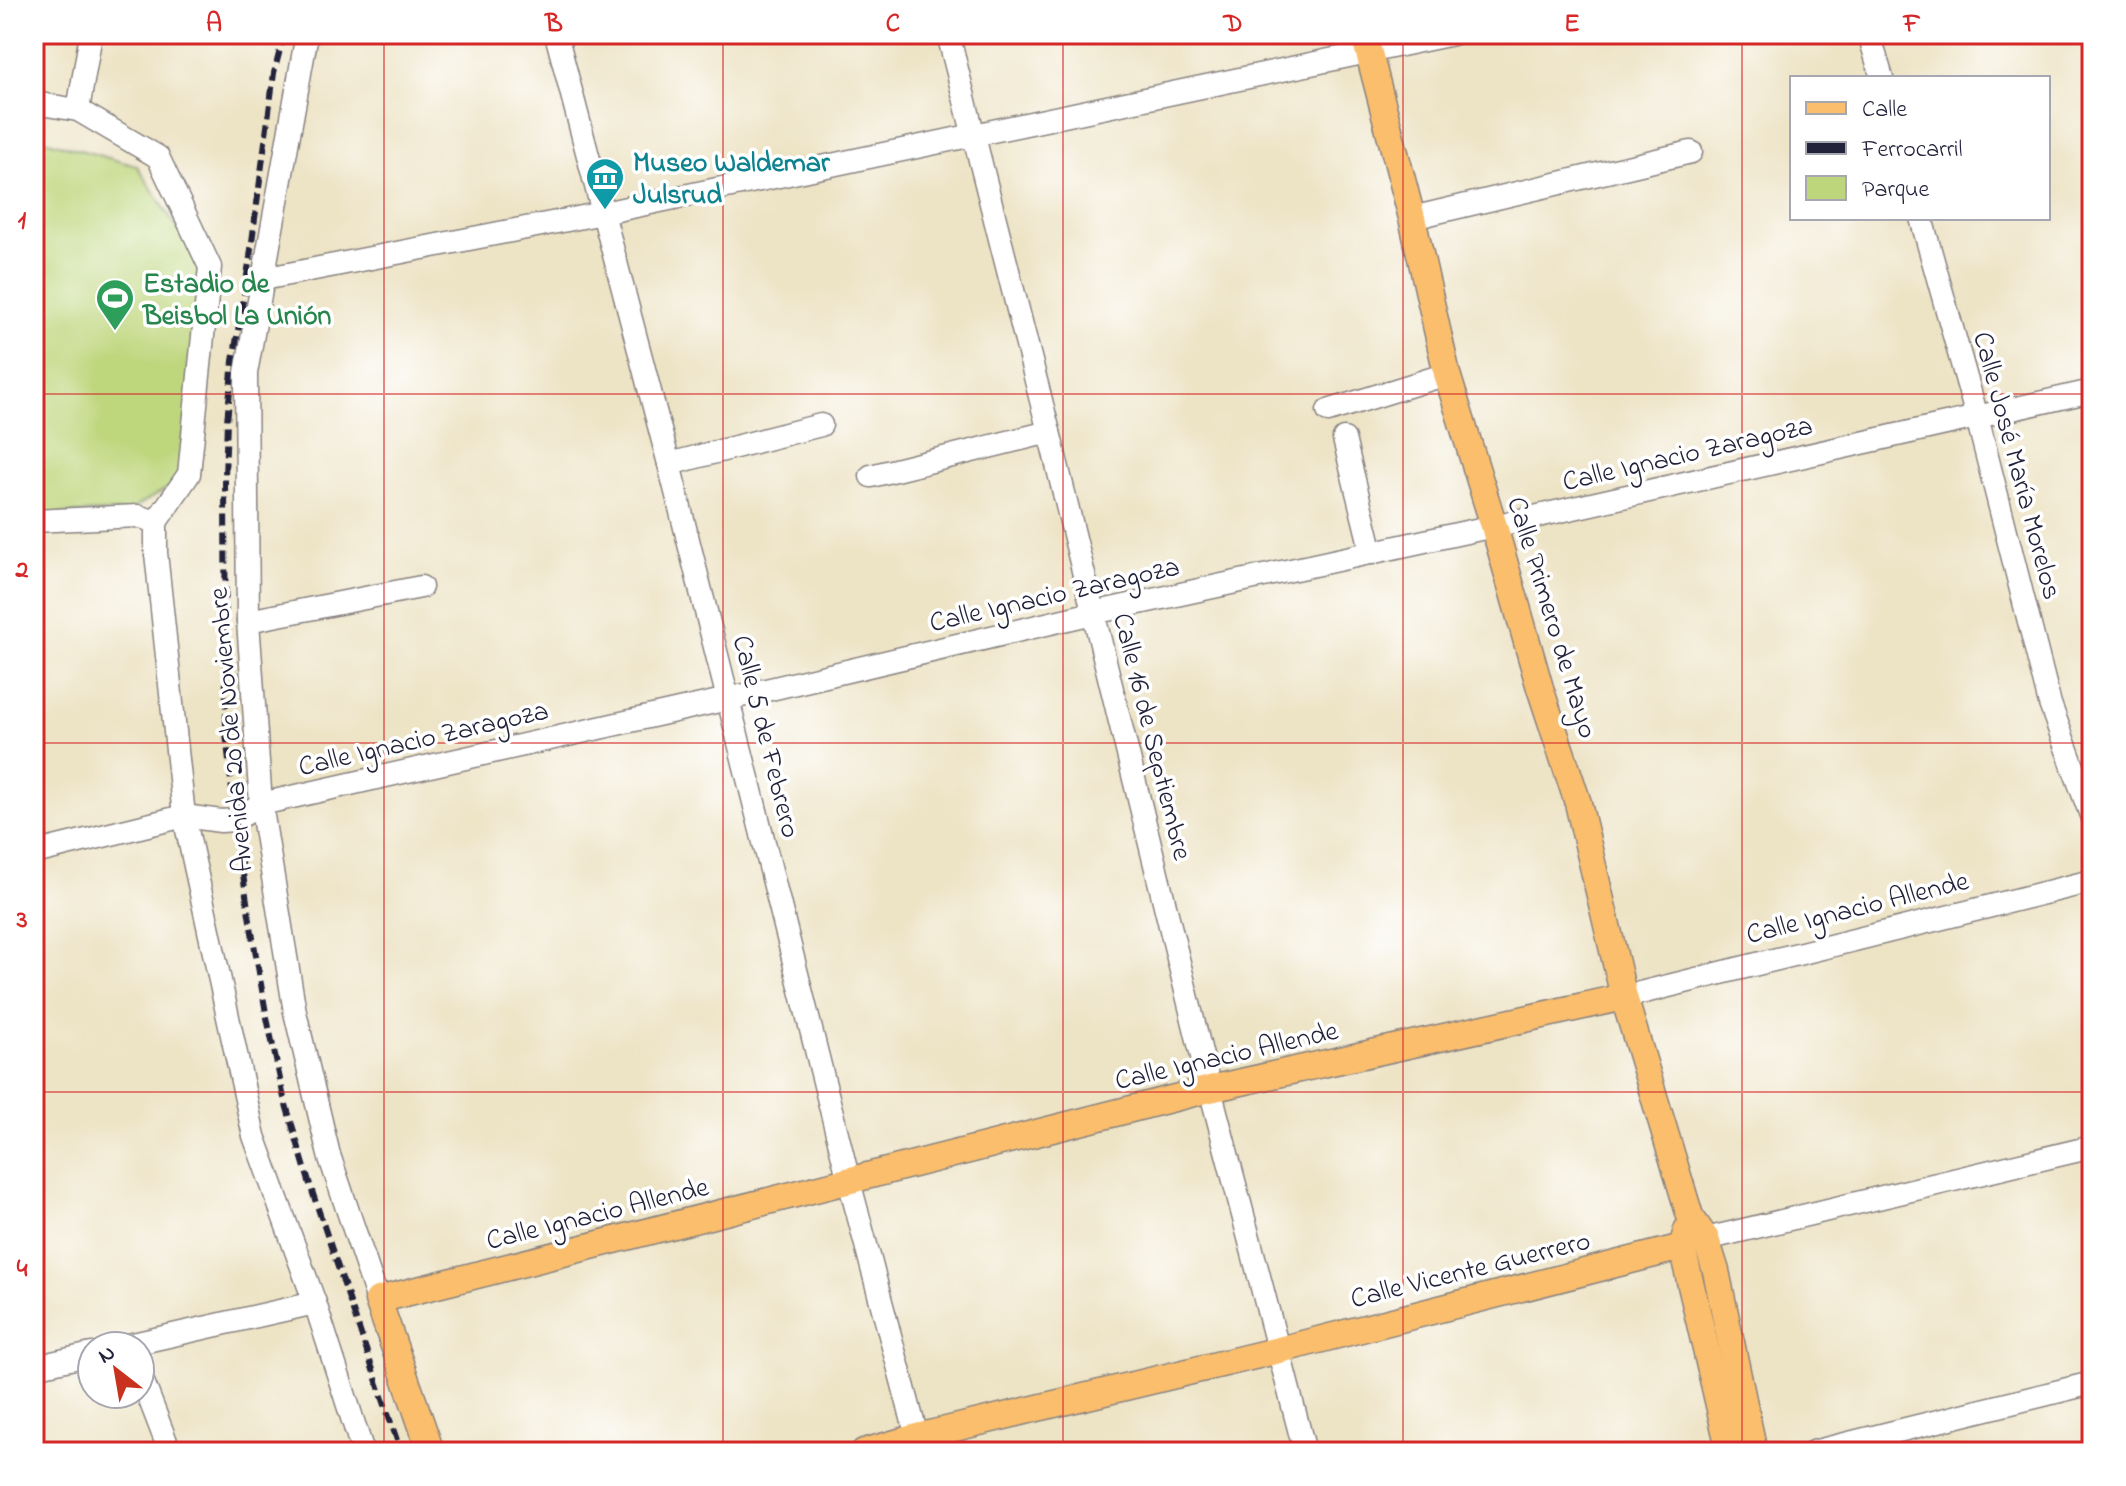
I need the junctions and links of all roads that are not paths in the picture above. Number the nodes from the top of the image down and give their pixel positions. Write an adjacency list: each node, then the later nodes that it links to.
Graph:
1 (91, 34): 10 (street)
2 (307, 34): 16 (street, Avenida 20 de Noviembre)
3 (556, 34): 13 (street, Calle 5 de Febrero)
4 (948, 34): 11 (street, Calle 16 de Septiembre)
5 (1453, 34): 7 (street)
6 (1869, 34): 8 (street)
7 (1367, 43): 11 (street); 14 (main road, Calle Primero de Mayo)
8 (1881, 76)
9 (34, 103): 10 (street)
10 (78, 110): 27 (street)
11 (975, 134): 13 (street); 22 (street, Calle 16 de Septiembre)
12 (1691, 152): 14 (street)
13 (603, 213): 16 (street); 24 (street, Calle 5 de Febrero)
14 (1412, 218): 17 (main road, Calle Primero de Mayo)
15 (1922, 220): 20 (street, Calle José María Morelos)
16 (263, 279): 32 (street, Avenida 20 de Noviembre)
17 (1447, 374): 19 (street); 28 (main road, Calle Primero de Mayo)
18 (2092, 391): 20 (street, Calle Ignacio Zaragoza)
19 (1328, 411)
20 (1977, 417): 28 (street, Calle Ignacio Zaragoza); 36 (street, Calle José María Morelos)
21 (821, 425): 24 (street)
22 (1049, 432): 25 (street); 31 (street, Calle 16 de Septiembre)
23 (1344, 439): 29 (street)
24 (669, 464): 33 (street, Calle 5 de Febrero)
25 (871, 476)
26 (34, 521): 27 (street)
27 (156, 522): 35 (street, Avenida 20 de Noviembre)
28 (1494, 526): 29 (street, Calle Ignacio Zaragoza); 39 (main road, Calle Primero de Mayo)
29 (1372, 553): 31 (street, Calle Ignacio Zaragoza)
30 (421, 587): 32 (street)
31 (1093, 613): 33 (street, Calle Ignacio Zaragoza); 40 (street, Calle 16 de Septiembre)
32 (248, 621): 34 (street, Avenida 20 de Noviembre)
33 (728, 699): 34 (street, Calle Ignacio Zaragoza); 42 (street, Calle 5 de Febrero)
34 (261, 804): 35 (street, Calle Ignacio Zaragoza); 44 (street, Avenida 20 de Noviembre)
35 (184, 816): 37 (street, Calle Ignacio Zaragoza); 45 (street, Avenida 20 de Noviembre)
36 (2092, 818)
37 (34, 853)
38 (2092, 881): 39 (street, Calle Ignacio Allende)
39 (1624, 997): 40 (main road, Calle Ignacio Allende); 43 (main road, Calle Primero de Mayo)
40 (1210, 1089): 42 (main road, Calle Ignacio Allende); 47 (street, Calle 16 de Septiembre)
41 (2092, 1147): 43 (street, Calle Vicente Guerrero)
42 (849, 1181): 44 (main road, Calle Ignacio Allende); 52 (street, Calle 5 de Febrero)
43 (1694, 1243): 47 (main road, Calle Vicente Guerrero); 58 (main road, Calle Primero de Mayo); 59 (main road)
44 (378, 1300): 55 (main road, Avenida 20 de Noviembre)
45 (315, 1303): 46 (street); 54 (street, Avenida 20 de Noviembre)
46 (156, 1340)
47 (1279, 1350): 52 (main road, Calle Vicente Guerrero); 57 (street, Calle 16 de Septiembre)
48 (76, 1358): 49 (street)
49 (34, 1367)
50 (2092, 1383): 60 (street)
51 (154, 1410): 53 (street)
52 (919, 1445): 56 (main road, Calle Vicente Guerrero)
53 (170, 1452)
54 (363, 1452)
55 (431, 1452)
56 (864, 1452)
57 (1305, 1452)
58 (1730, 1452)
59 (1754, 1452)
60 (1813, 1452)

